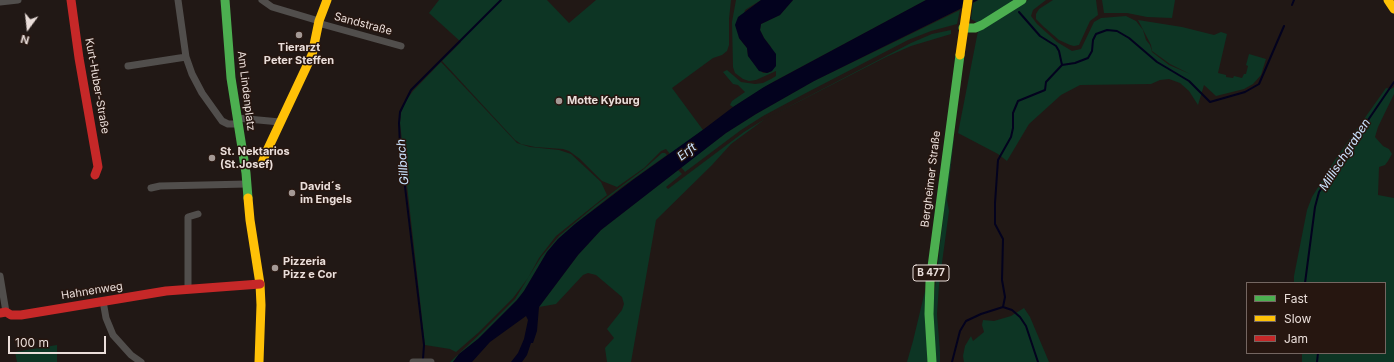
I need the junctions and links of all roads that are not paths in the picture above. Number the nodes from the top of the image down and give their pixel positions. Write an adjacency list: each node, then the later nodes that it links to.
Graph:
1 (18, 0): 10 (street)
2 (71, 0): 20 (main road, Kurt-Huber-Straße)
3 (178, 0): 15 (street)
4 (225, 0): 17 (main road, Am Lindenplatz)
5 (262, 0): 12 (street, Sandstraße)
6 (327, 0): 12 (main road)
7 (968, 0): 13 (main road, Bergheimer Straße / B 477)
8 (1022, 0): 13 (main road)
9 (1388, 0): 11 (main road)
10 (0, 2)
11 (1394, 9)
12 (319, 22): 14 (street, Sandstraße); 18 (main road)
13 (963, 28): 33 (main road, Bergheimer Straße / B 477)
14 (401, 46)
15 (186, 57): 16 (street); 17 (street)
16 (128, 66)
17 (237, 121): 18 (street); 21 (main road, Am Lindenplatz)
18 (280, 122): 19 (main road)
19 (262, 164)
20 (95, 175)
21 (247, 184): 22 (street); 25 (main road, Am Lindenplatz)
22 (150, 188)
23 (198, 214): 26 (street)
24 (0, 276): 28 (street)
25 (260, 284): 26 (main road, Hahnenweg); 30 (main road, Am Lindenplatz)
26 (188, 289): 27 (main road, Hahnenweg)
27 (103, 301): 28 (main road, Hahnenweg); 29 (street)
28 (3, 312)
29 (141, 362)
30 (259, 362)
31 (414, 362): 32 (street)
32 (429, 362)
33 (932, 362)

